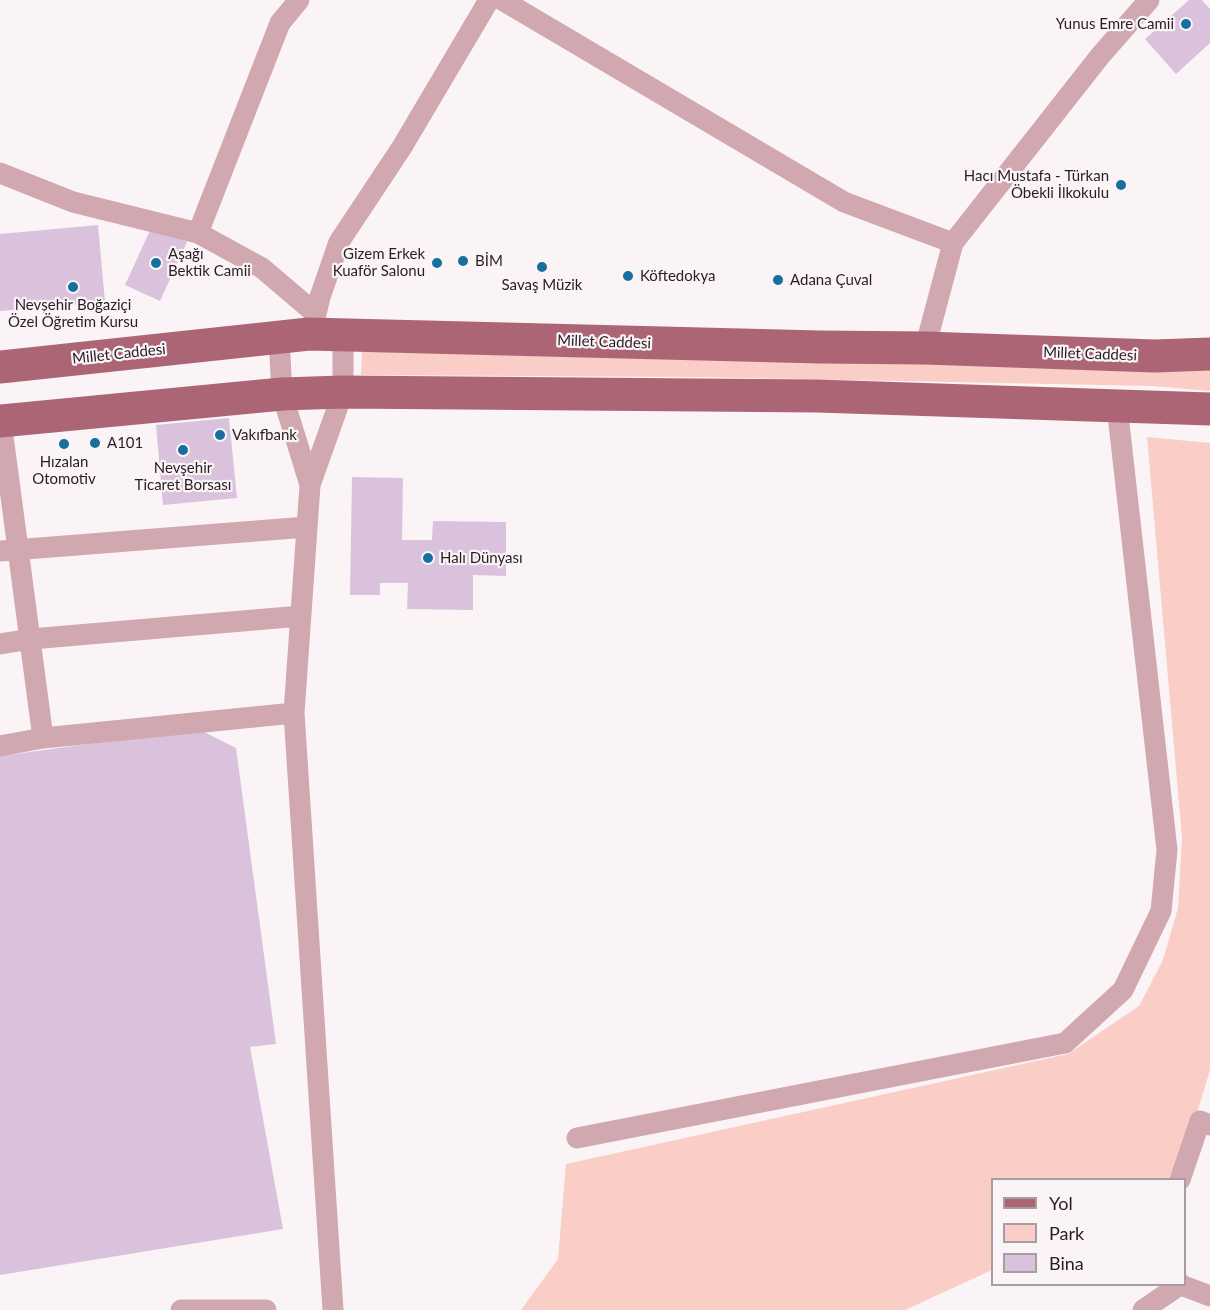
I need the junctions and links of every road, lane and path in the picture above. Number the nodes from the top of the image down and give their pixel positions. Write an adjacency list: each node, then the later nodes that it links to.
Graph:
1 (299, 0): 6 (street)
2 (489, 0): 8 (street)
3 (502, 0): 7 (street)
4 (1149, 0): 7 (street)
5 (0, 173): 6 (street)
6 (198, 233): 8 (street)
7 (953, 243): 10 (street)
8 (302, 328): 9 (main road, Millet Caddesi); 12 (main road, Millet Caddesi); 14 (street)
9 (343, 335): 10 (main road, Millet Caddesi); 13 (street)
10 (925, 348): 11 (main road, Millet Caddesi)
11 (1210, 354)
12 (0, 367)
13 (343, 392): 14 (main road); 15 (main road); 18 (street)
14 (282, 394): 17 (main road); 18 (street)
15 (1117, 406): 16 (main road); 28 (street)
16 (1210, 408)
17 (1, 421): 20 (street)
18 (309, 485): 19 (street)
19 (307, 527): 20 (street); 21 (street)
20 (10, 550): 22 (street)
21 (301, 616): 22 (street); 24 (street)
22 (31, 639): 23 (street); 25 (street)
23 (0, 644)
24 (294, 713): 25 (street); 35 (street)
25 (43, 738): 26 (street)
26 (0, 746)
27 (1210, 1125): 29 (street)
28 (577, 1138)
29 (1180, 1178)
30 (1179, 1286): 36 (street)
31 (1184, 1286): 32 (street)
32 (1210, 1296)
33 (185, 1310): 34 (street)
34 (266, 1310)
35 (333, 1310)
36 (1143, 1310)

